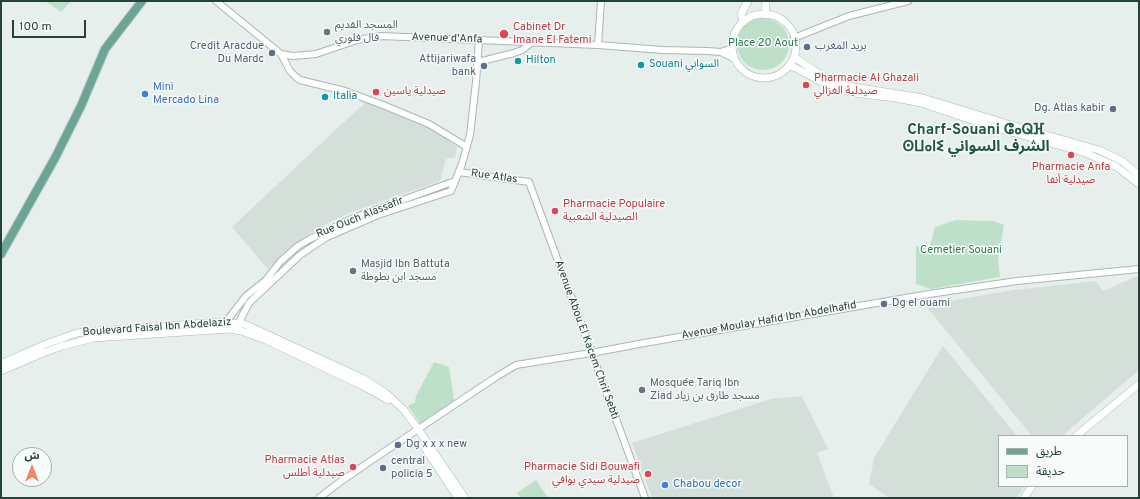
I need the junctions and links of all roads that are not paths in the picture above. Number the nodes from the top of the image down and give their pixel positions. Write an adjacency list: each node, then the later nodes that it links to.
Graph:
1 (142, 1): 26 (main road)
2 (216, 1): 15 (street)
3 (601, 1): 12 (street)
4 (748, 1): 8 (main road)
5 (766, 1): 7 (main road)
6 (908, 1): 9 (street)
7 (765, 14): 8 (main road); 9 (main road)
8 (743, 22): 13 (main road)
9 (794, 38): 16 (main road)
10 (479, 40): 11 (street, Avenue d'Anfa); 15 (street, Avenue d'Anfa); 18 (street)
11 (531, 43): 12 (street, Avenue d'Anfa); 18 (street, Avenue d'Anfa)
12 (598, 45): 14 (street, Avenue d'Anfa)
13 (732, 48): 14 (street, Avenue d'Anfa); 17 (main road)
14 (721, 52): 17 (street, Avenue d'Anfa)
15 (281, 54): 20 (street)
16 (794, 57): 19 (main road); 22 (main road)
17 (735, 59): 19 (main road)
18 (478, 62): 20 (street)
19 (788, 66): 25 (main road)
20 (467, 147): 21 (street)
21 (459, 172): 23 (street); 24 (street, Rue Atlas)
22 (1139, 175)
23 (455, 181): 28 (street, Rue Ouch Alassafir); 29 (street, Rue Ouch Alassafir)
24 (529, 182): 30 (street, Avenue Abou El Kacem Chrif Sebti)
25 (1139, 184)
26 (1, 254)
27 (1139, 269): 30 (street, Avenue Moulay Hafid Ibn Abdelhafid)
28 (225, 323): 29 (main road, Boulevard Faisal Ibn Abdelaziz); 31 (main road, Boulevard Faisal Ibn Abdelaziz)
29 (237, 326): 31 (main road, Boulevard Faisal Ibn Abdelaziz); 35 (main road, Boulevard Faisal Ibn Abdelaziz)
30 (591, 353): 35 (street, Avenue Moulay Hafid Ibn Abdelhafid); 42 (street, Avenue Abou El Kacem Chrif Sebti)
31 (2, 367)
32 (1139, 384): 34 (main road)
33 (1139, 389): 34 (main road)
34 (1114, 408): 36 (main road); 37 (main road)
35 (417, 431): 39 (street, Avenue Moulay Hafid Ibn Abdelhafid); 40 (main road, Boulevard Faisal Ibn Abdelaziz); 41 (main road, Boulevard Faisal Ibn Abdelaziz)
36 (1077, 435)
37 (1084, 435)
38 (1032, 491): 43 (main road)
39 (319, 498)
40 (458, 498)
41 (465, 498)
42 (645, 498)
43 (1024, 498)

